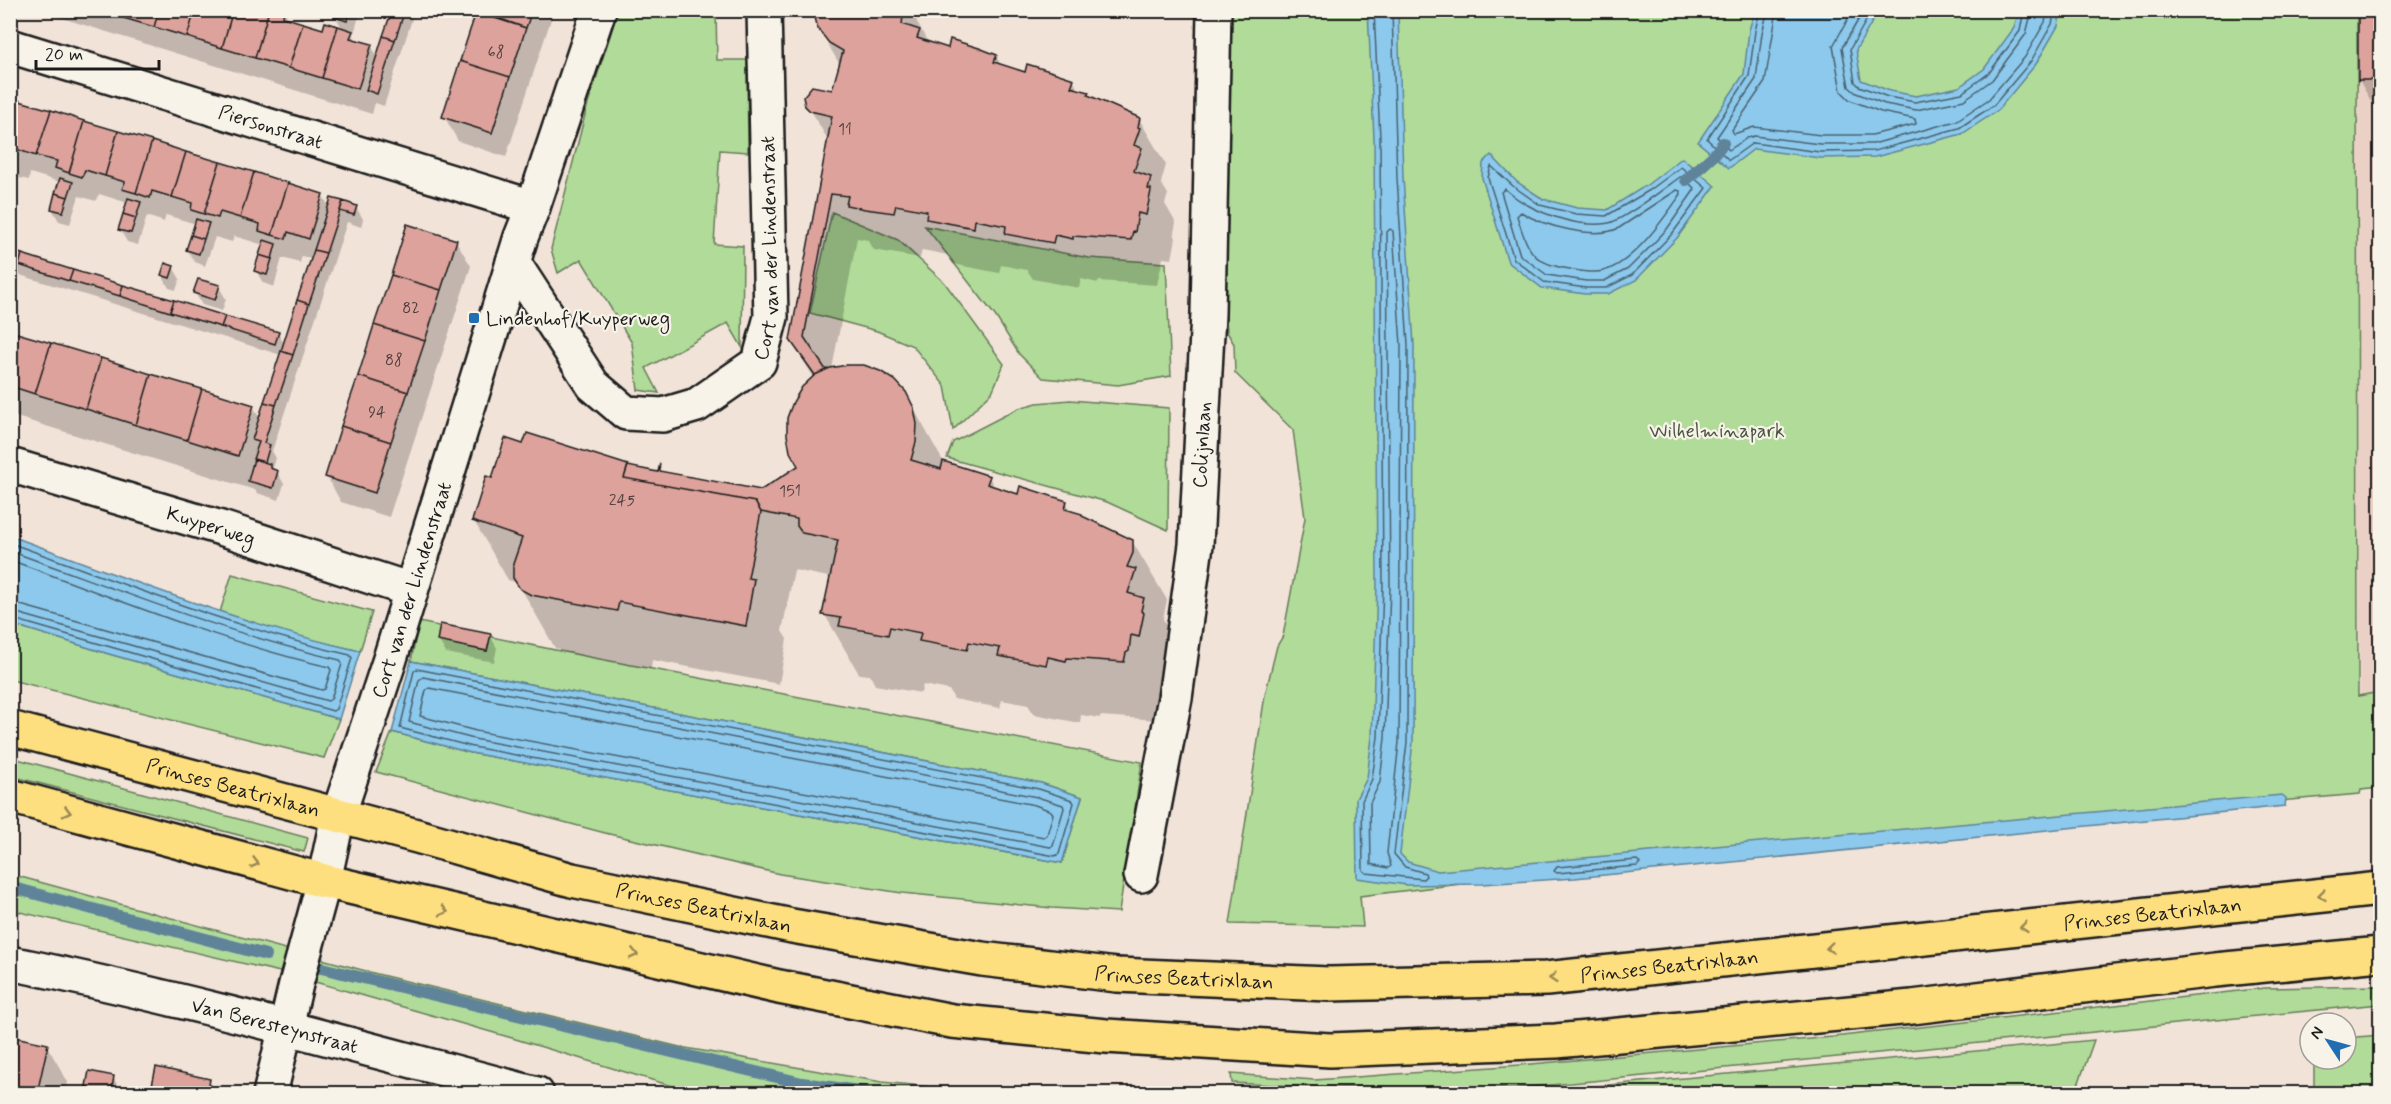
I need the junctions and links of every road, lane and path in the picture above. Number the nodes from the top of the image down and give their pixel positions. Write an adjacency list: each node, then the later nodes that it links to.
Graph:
1 (598, 10): 5 (street, Cort van der Lindenstraat)
2 (764, 10): 6 (street, Cort van der Lindenstraat)
3 (1214, 10): 12 (street, Colijnlaan)
4 (10, 46): 5 (street, Piersonstraat)
5 (532, 207): 6 (street, Cort van der Lindenstraat)
6 (513, 262): 8 (street, Cort van der Lindenstraat)
7 (10, 465): 8 (street, Kuyperweg)
8 (411, 590): 11 (street, Cort van der Lindenstraat)
9 (10, 728): 11 (main road, Prinses Beatrixlaan)
10 (10, 796): 13 (main road, one-way to 13)
11 (338, 816): 13 (street, Cort van der Lindenstraat); 14 (main road, Prinses Beatrixlaan, one-way to 11)
12 (1141, 875)
13 (324, 881): 15 (main road, one-way to 15); 17 (street, Cort van der Lindenstraat)
14 (2380, 889)
15 (2380, 954)
16 (10, 963): 17 (street, Van Beresteynstraat)
17 (285, 1027): 18 (street, Cort van der Lindenstraat); 19 (street, Van Beresteynstraat)
18 (270, 1094)
19 (537, 1094)

